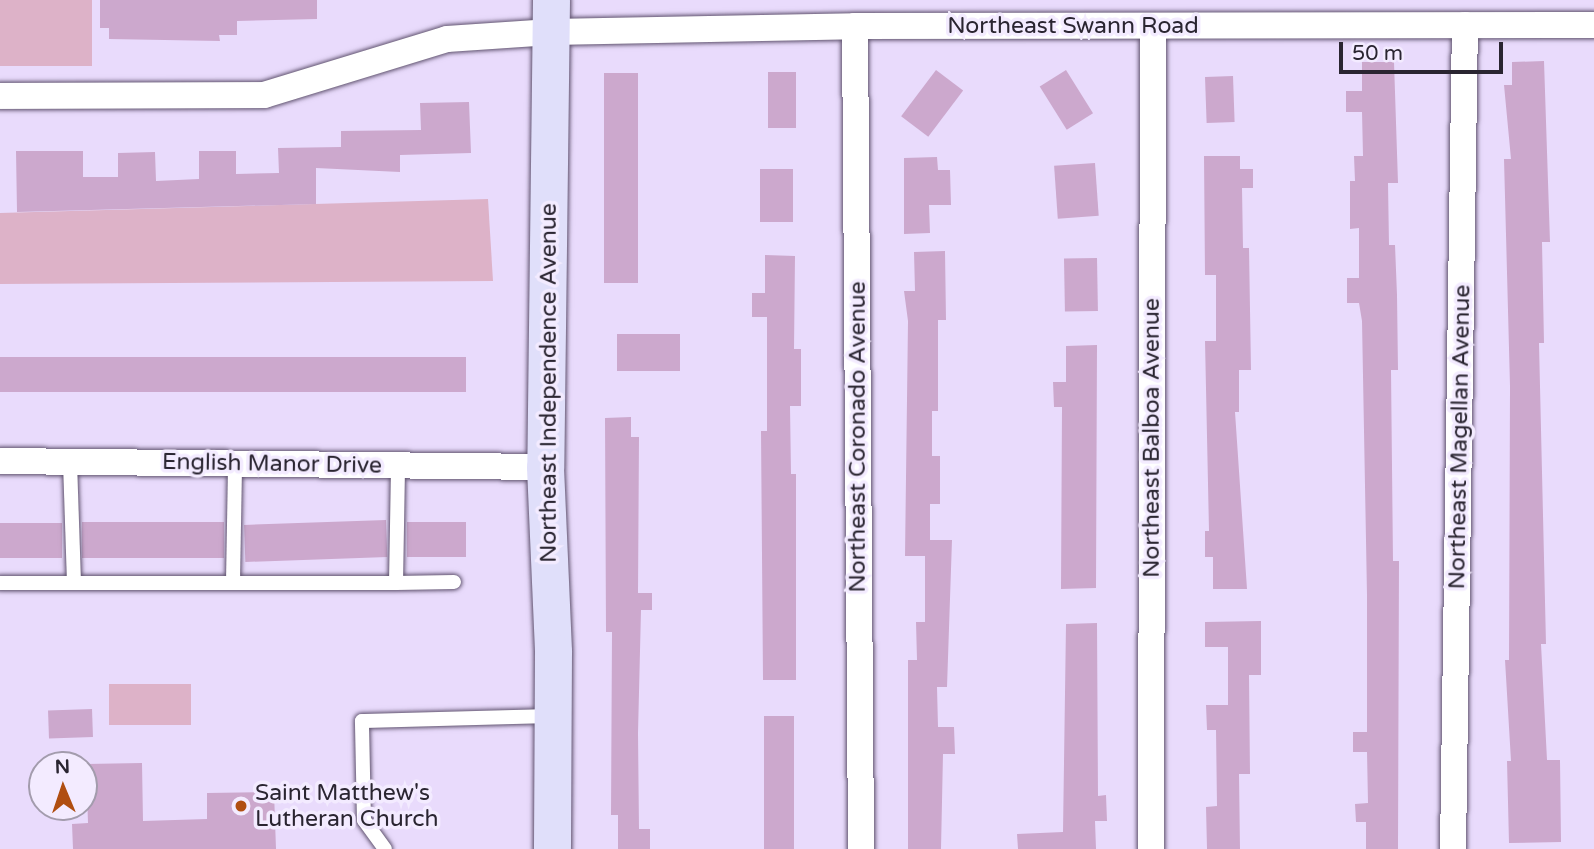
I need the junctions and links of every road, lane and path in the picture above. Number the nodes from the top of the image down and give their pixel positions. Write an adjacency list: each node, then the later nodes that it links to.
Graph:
1 (551, 16): 4 (street, Northeast Swann Road); 6 (street, Northeast Swann Road); 11 (street, Northeast Independence Avenue)
2 (1465, 25): 3 (street, Northeast Swann Road); 5 (street, Northeast Swann Road); 22 (street, Northeast Magellan Avenue)
3 (1594, 25)
4 (855, 26): 5 (street, Northeast Swann Road); 20 (street, Northeast Coronado Avenue)
5 (1153, 27): 21 (street, Northeast Balboa Avenue)
6 (0, 96)
7 (0, 461): 8 (street, English Manor Drive)
8 (70, 462): 9 (street, English Manor Drive); 12 (lane)
9 (235, 464): 10 (street, English Manor Drive); 13 (lane)
10 (398, 465): 11 (street, English Manor Drive); 16 (lane)
11 (545, 467): 17 (street, Northeast Independence Avenue)
12 (74, 581): 13 (lane); 15 (lane)
13 (233, 582): 16 (lane)
14 (454, 582): 16 (lane)
15 (0, 583)
16 (396, 583)
17 (553, 716): 18 (lane); 19 (street, Northeast Independence Avenue)
18 (385, 849)
19 (552, 849)
20 (861, 849)
21 (1151, 849)
22 (1453, 849)

